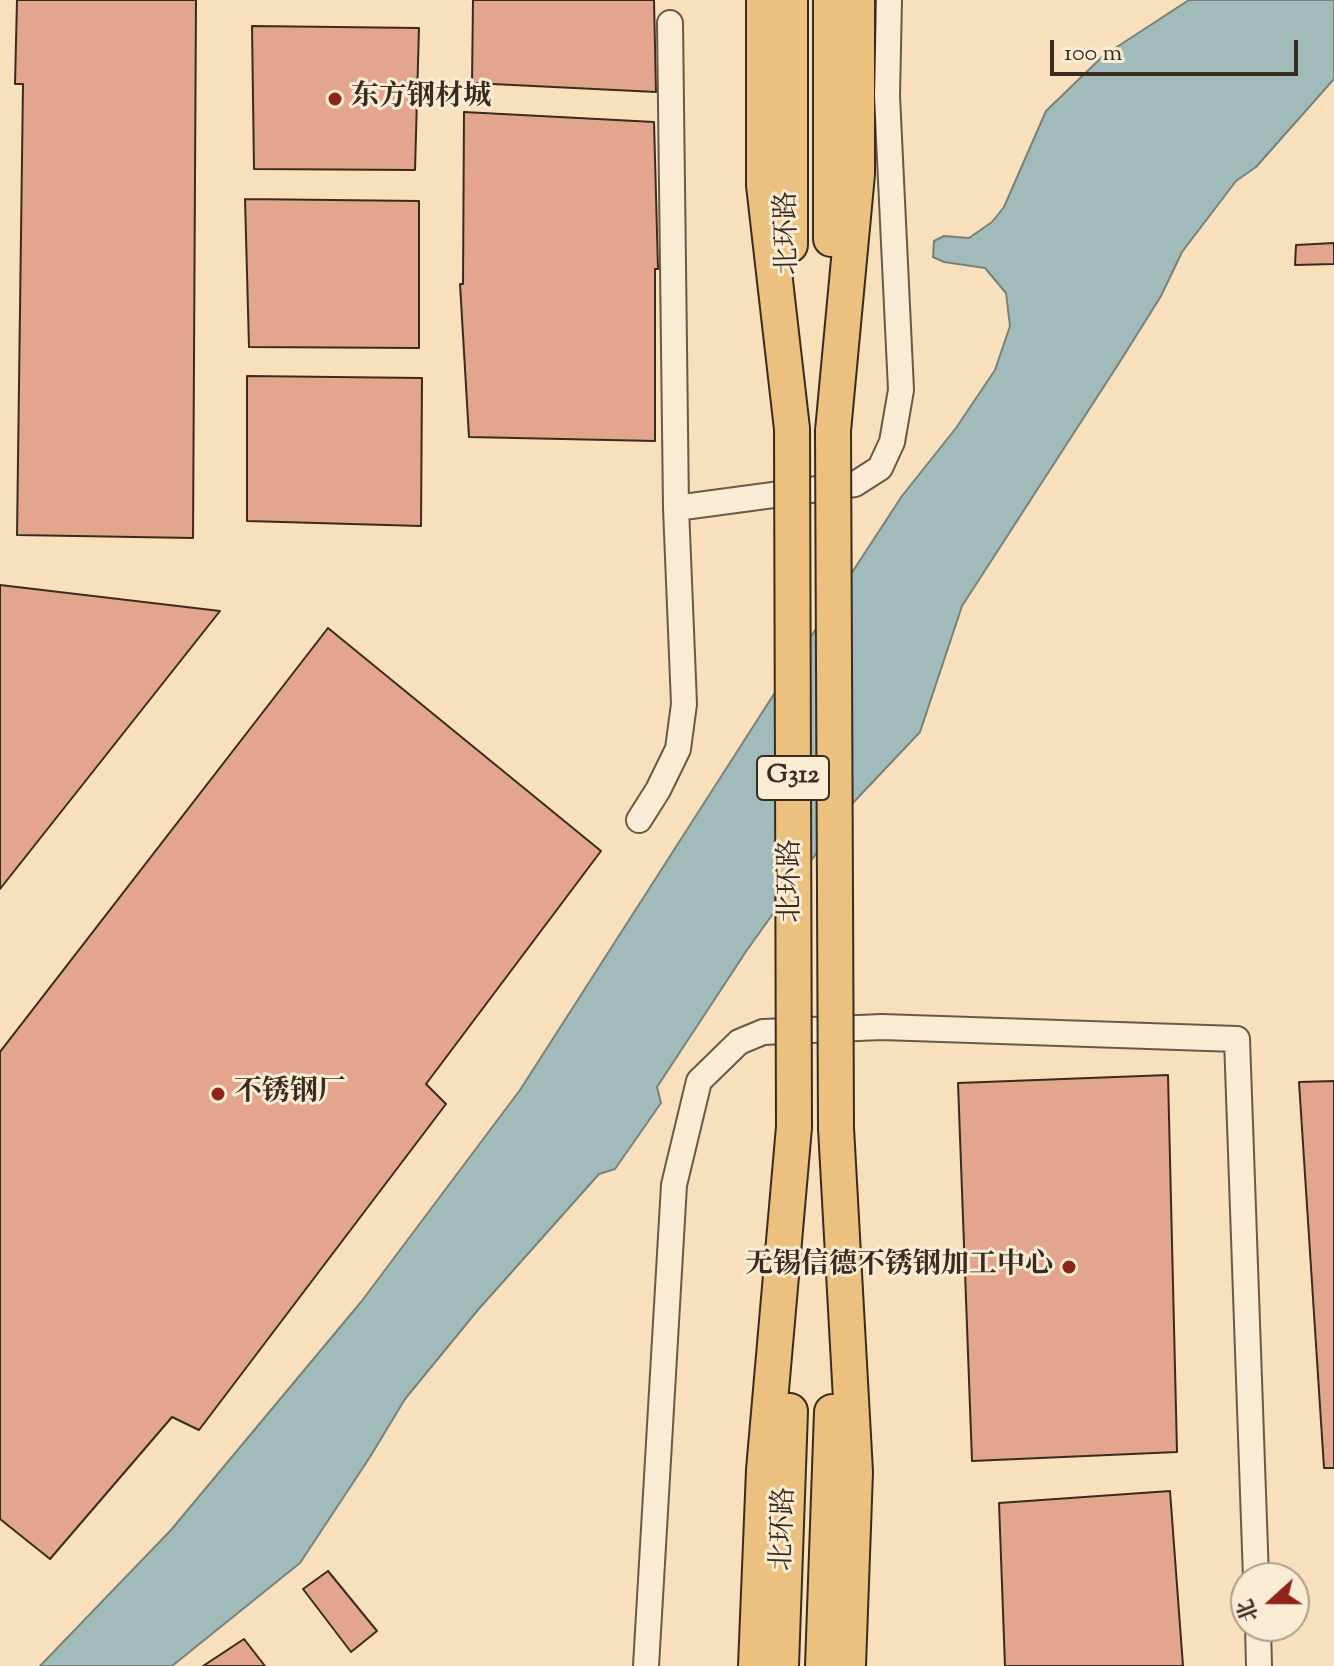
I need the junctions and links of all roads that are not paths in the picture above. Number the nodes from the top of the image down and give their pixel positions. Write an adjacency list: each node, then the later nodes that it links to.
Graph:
1 (764, 0): 7 (highway)
2 (790, 0): 7 (highway, 北环路 / G312)
3 (831, 0): 8 (highway, 北环路 / G312)
4 (857, 0): 8 (highway)
5 (889, 0): 9 (street)
6 (670, 23): 9 (street)
7 (792, 429): 11 (highway, 北环路 / G312, bridge)
8 (833, 431): 12 (highway, 北环路 / G312, bridge)
9 (676, 508): 10 (street)
10 (639, 820)
11 (794, 1127): 16 (highway); 17 (highway, 北环路 / G312)
12 (836, 1128): 18 (highway, 北环路 / G312); 19 (highway)
13 (1255, 1562): 15 (street)
14 (1258, 1642): 20 (street)
15 (646, 1666)
16 (756, 1666)
17 (781, 1666)
18 (823, 1666)
19 (848, 1666)
20 (1259, 1666)

